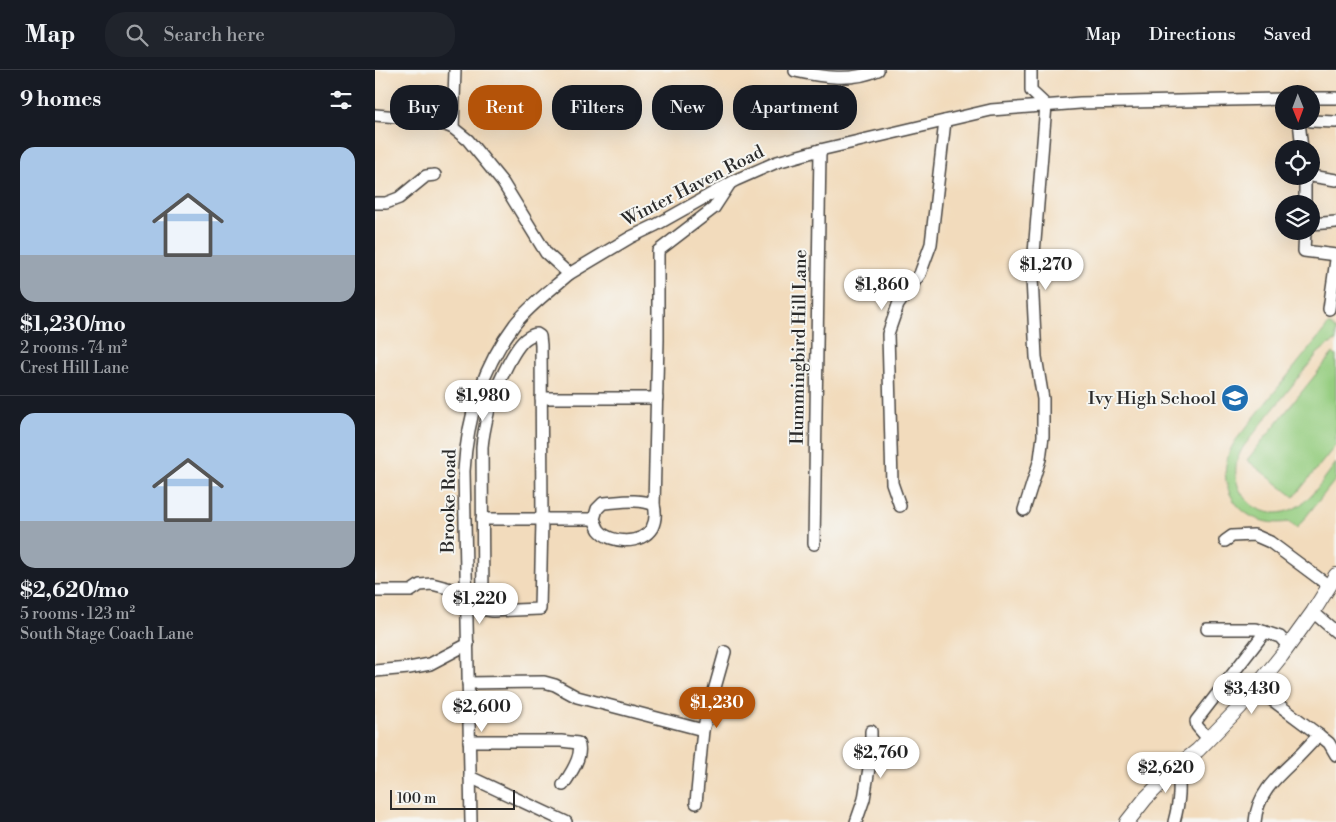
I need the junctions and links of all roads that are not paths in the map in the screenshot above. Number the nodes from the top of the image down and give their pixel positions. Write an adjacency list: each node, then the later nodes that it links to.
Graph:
1 (455, 70): 5 (street)
2 (877, 70): 4 (street)
3 (1031, 70): 9 (street)
4 (795, 71)
5 (454, 85)
6 (1336, 98): 8 (street)
7 (1275, 99): 9 (street, Winter Haven Road)
8 (1320, 99)
9 (1046, 105): 12 (street, Winter Haven Road); 33 (street)
10 (375, 115): 11 (street)
11 (390, 116)
12 (945, 121): 16 (street, Winter Haven Road); 32 (street)
13 (1320, 121): 14 (street)
14 (1336, 122)
15 (456, 130): 27 (street)
16 (820, 150): 20 (street, Winter Haven Road); 38 (street, Hummingbird Hill Lane)
17 (435, 175): 21 (street)
18 (1320, 177): 19 (street)
19 (1336, 180)
20 (730, 184): 27 (street, Winter Haven Road); 30 (street)
21 (375, 203)
22 (1336, 222): 23 (street)
23 (1320, 223)
24 (1305, 240): 25 (street)
25 (1336, 255)
26 (1336, 260): 28 (street)
27 (569, 274): 41 (street, Brooke Road)
28 (1329, 309)
29 (541, 398): 30 (street); 34 (street); 36 (street)
30 (657, 398): 31 (street)
31 (655, 505): 35 (street); 35 (street)
32 (900, 506)
33 (1024, 510)
34 (482, 519): 36 (street); 43 (street)
35 (595, 519): 36 (street)
36 (542, 520): 43 (street)
37 (1225, 541): 39 (street)
38 (814, 544)
39 (1333, 581): 44 (main road)
40 (375, 590): 41 (street)
41 (466, 594): 42 (street, Brooke Road)
42 (467, 607): 43 (street); 48 (street, Brooke Road)
43 (483, 608)
44 (1313, 612): 47 (street); 49 (main road)
45 (1207, 629): 46 (street)
46 (1265, 632): 49 (street); 57 (street)
47 (1336, 632)
48 (468, 644): 51 (street); 52 (street, Brooke Road)
49 (1288, 646): 53 (main road)
50 (725, 652): 54 (street)
51 (375, 670)
52 (468, 683): 54 (street); 58 (street, Brooke Road)
53 (1256, 688): 56 (street); 57 (main road)
54 (703, 730): 63 (street)
55 (871, 731): 66 (street)
56 (1319, 735): 59 (street); 69 (street)
57 (1209, 739): 60 (main road)
58 (469, 741): 61 (street, Brooke Road); 62 (street)
59 (1336, 755)
60 (1178, 766): 67 (main road); 68 (street)
61 (470, 777): 64 (street, Brooke Road); 65 (street)
62 (563, 785)
63 (696, 803)
64 (471, 822)
65 (566, 822)
66 (857, 822)
67 (1127, 822)
68 (1174, 822)
69 (1255, 822)

